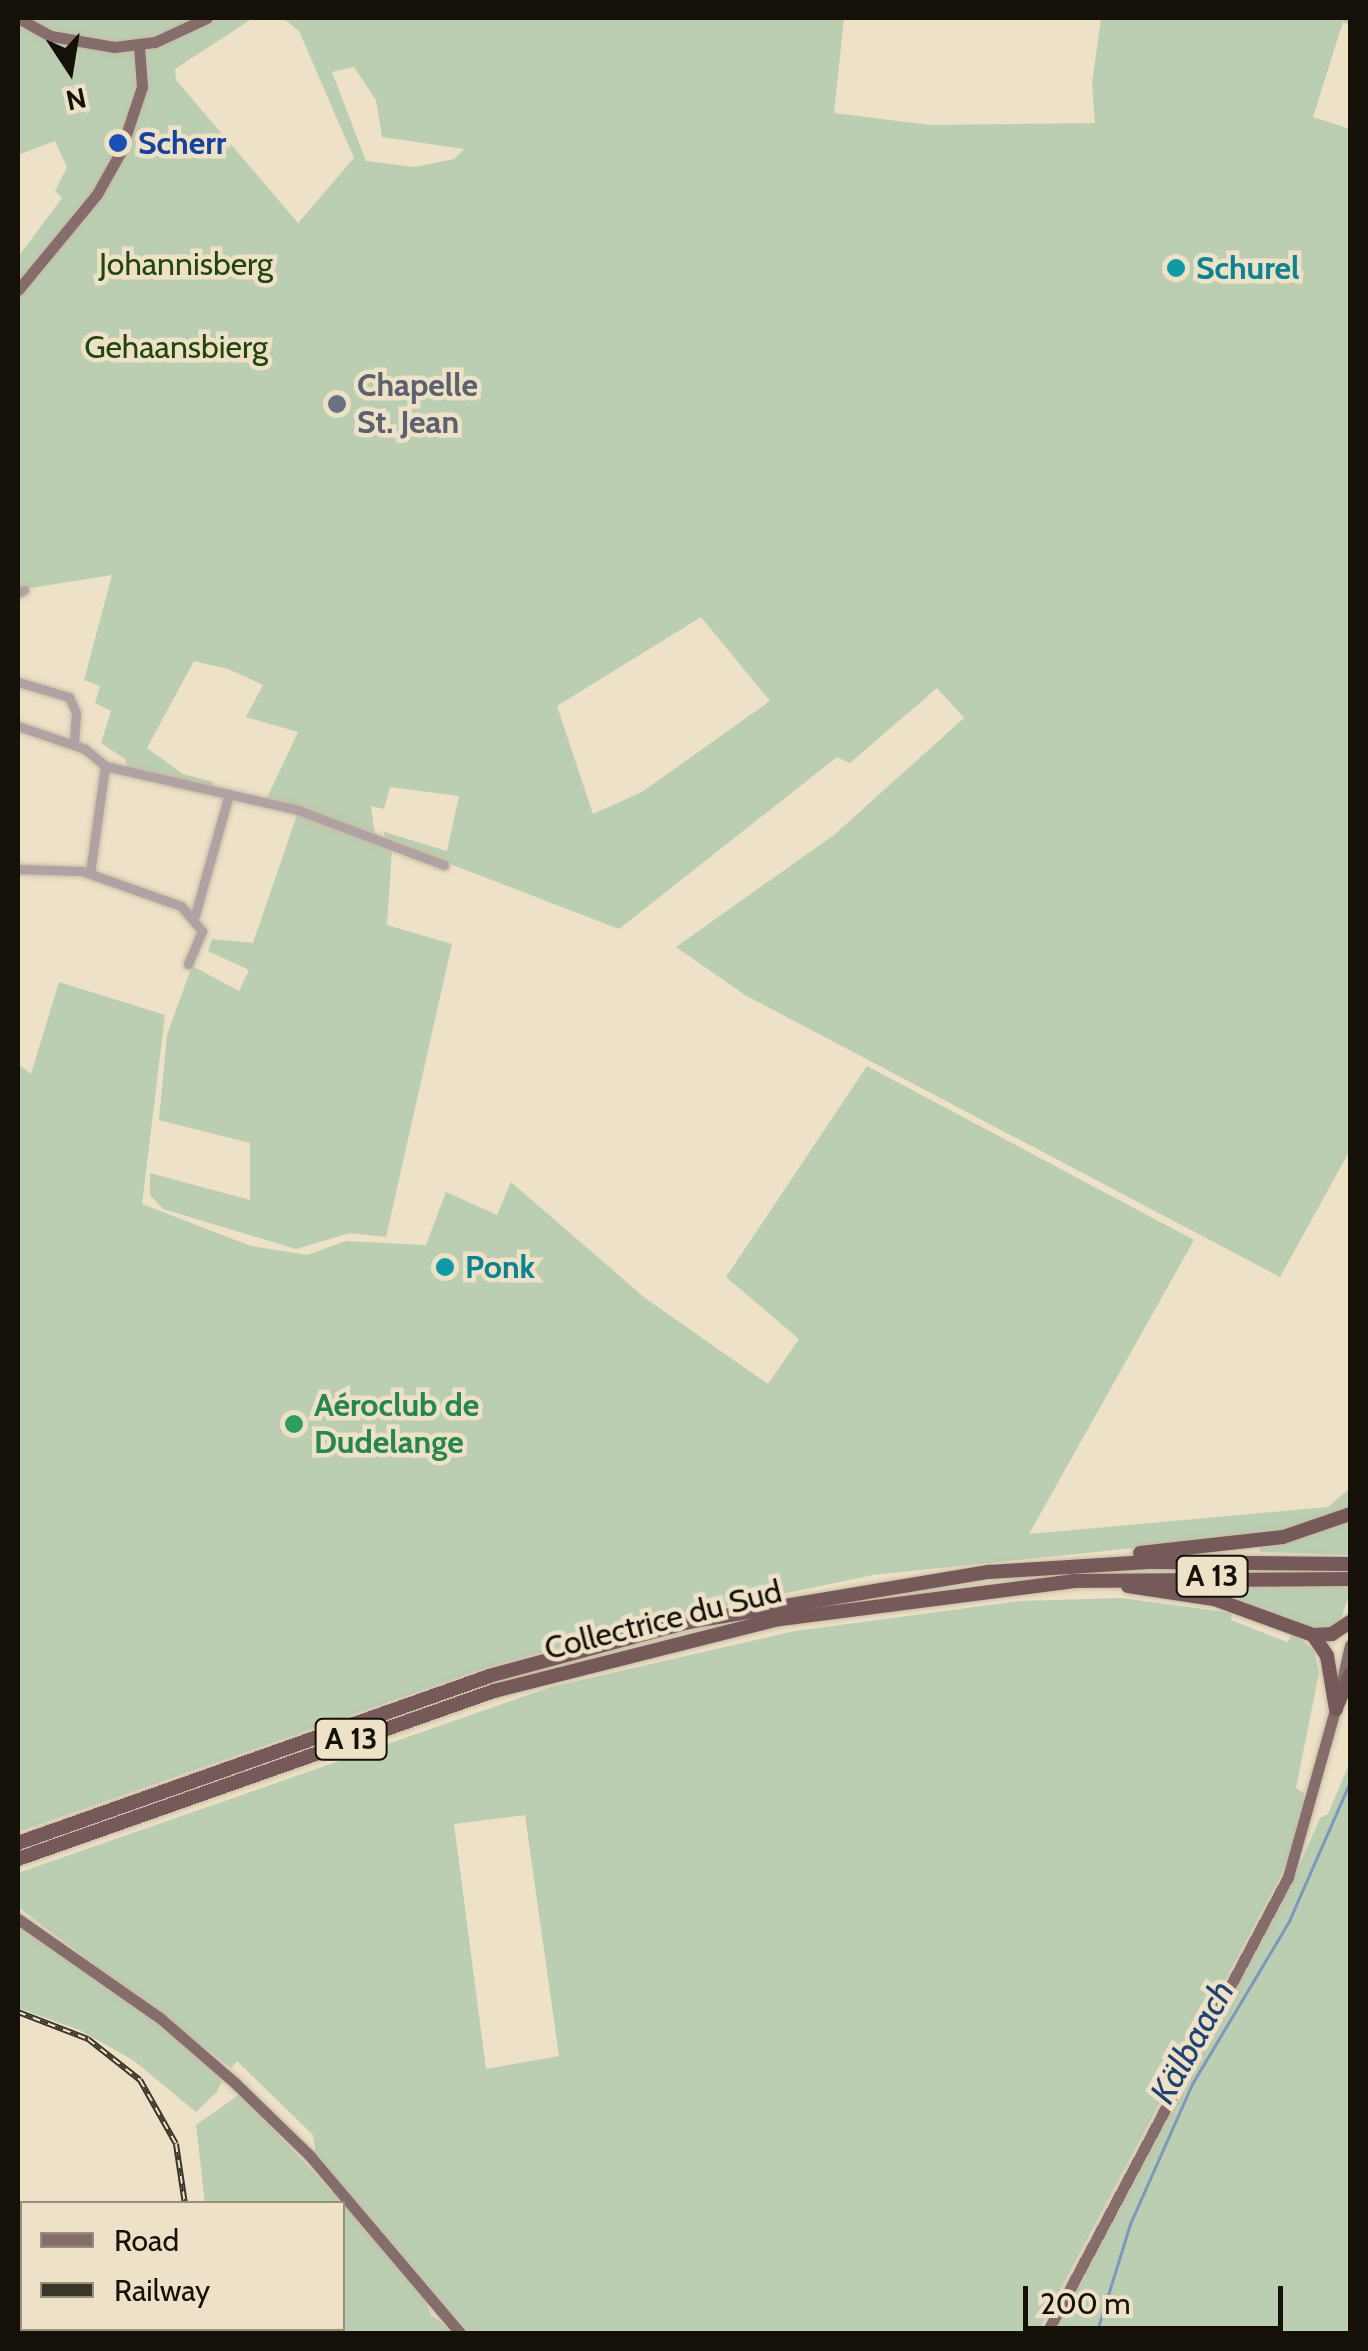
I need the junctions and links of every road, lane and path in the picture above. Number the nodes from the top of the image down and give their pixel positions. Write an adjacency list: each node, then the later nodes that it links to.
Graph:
1 (18, 18): 3 (main road)
2 (207, 18): 3 (main road)
3 (139, 46): 4 (main road)
4 (18, 290)
5 (18, 682): 7 (street)
6 (18, 726): 7 (street)
7 (74, 745): 8 (street)
8 (105, 766): 9 (street); 12 (street)
9 (229, 794): 10 (street); 13 (street)
10 (444, 865)
11 (18, 870): 12 (street)
12 (90, 873): 13 (street)
13 (195, 915): 14 (street)
14 (188, 964)
15 (1350, 1514): 16 (highway, A 13)
16 (1080, 1564): 17 (highway, Collectrice du Sud / A 13); 25 (highway, Collectrice du Sud / A 13)
17 (1350, 1564)
18 (1350, 1579): 19 (highway, Collectrice du Sud / A 13)
19 (1073, 1581): 21 (highway, A 13); 26 (highway, Collectrice du Sud / A 13)
20 (1350, 1622): 21 (highway)
21 (1313, 1635): 24 (highway)
22 (1350, 1645): 24 (main road)
23 (1350, 1676): 24 (highway)
24 (1336, 1709): 29 (main road)
25 (18, 1842)
26 (18, 1859)
27 (21, 1921): 28 (main road)
28 (461, 2334)
29 (1046, 2334)

